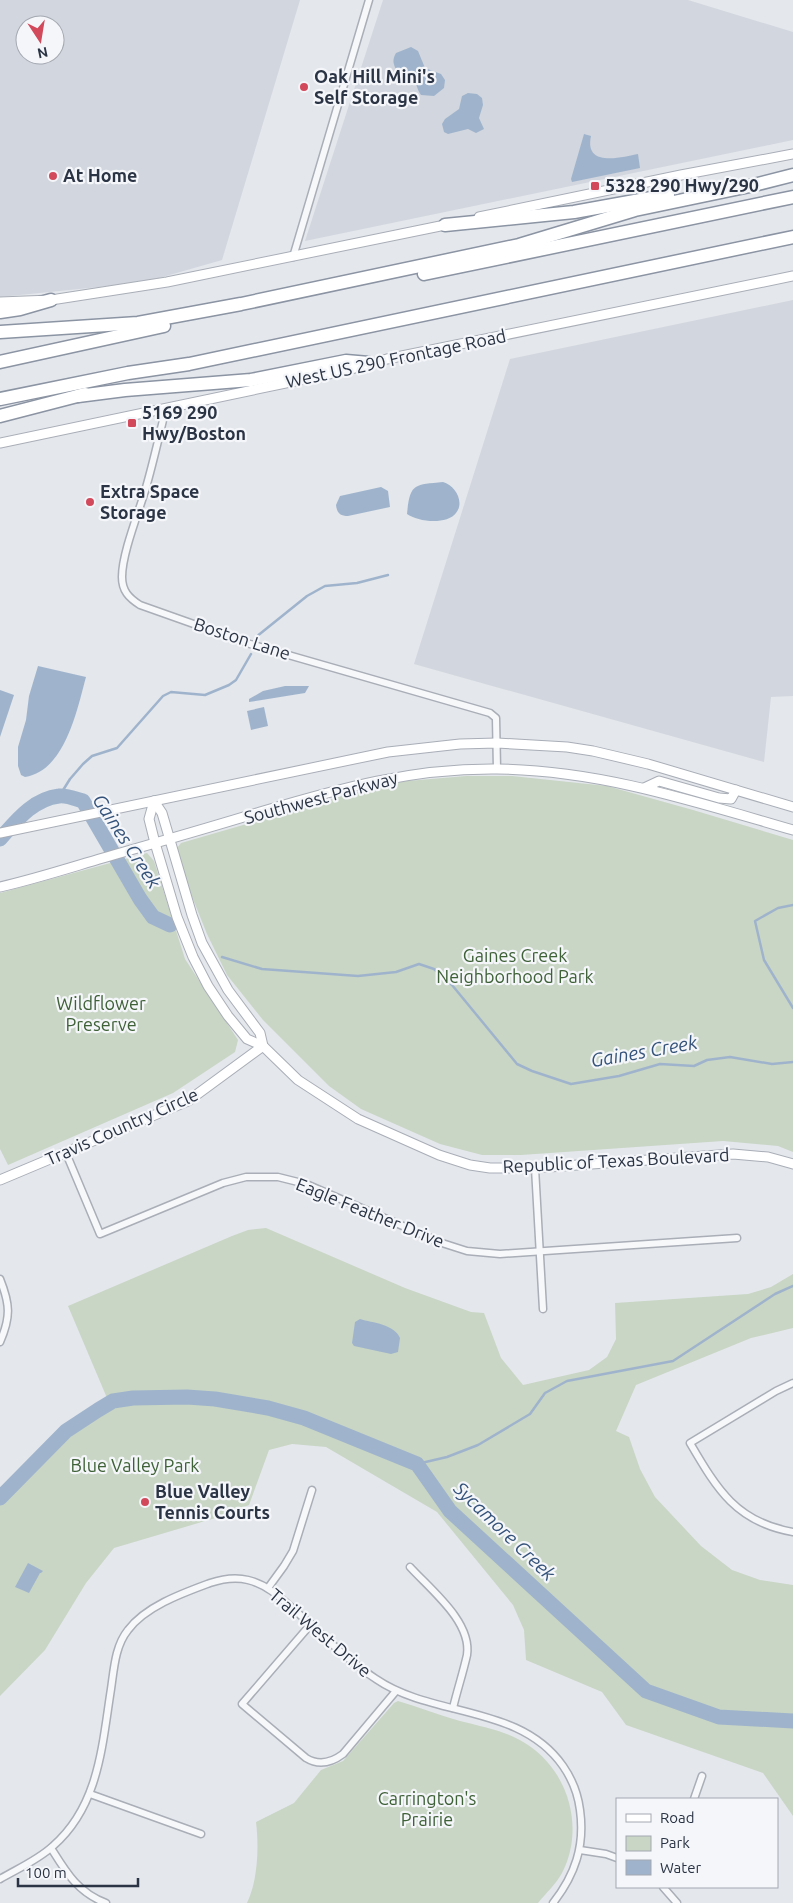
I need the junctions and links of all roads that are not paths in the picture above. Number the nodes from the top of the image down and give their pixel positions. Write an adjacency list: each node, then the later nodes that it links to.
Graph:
1 (369, 0): 8 (street)
2 (793, 154): 6 (main road)
3 (793, 171): 6 (highway)
4 (793, 175): 13 (highway)
5 (793, 197): 14 (highway)
6 (444, 225): 8 (main road)
7 (793, 237): 18 (highway)
8 (293, 257): 10 (main road)
9 (793, 276): 17 (main road, West US 290 Frontage Road)
10 (51, 300): 11 (main road); 12 (highway)
11 (0, 302)
12 (0, 312)
13 (138, 323): 14 (highway); 15 (highway)
14 (157, 328): 16 (highway)
15 (0, 332)
16 (0, 362)
17 (369, 363): 19 (highway); 21 (main road, West US 290 Frontage Road)
18 (189, 364): 19 (highway); 20 (highway)
19 (78, 396): 22 (highway)
20 (0, 399)
21 (166, 408): 23 (main road, West US 290 Frontage Road); 24 (street, Boston Lane)
22 (0, 416)
23 (0, 443)
24 (497, 743): 25 (street, Boston Lane); 27 (main road, Southwest Parkway); 28 (main road, Southwest Parkway)
25 (497, 769): 26 (main road, Southwest Parkway); 32 (main road, Southwest Parkway)
26 (644, 788): 27 (main road); 30 (main road, Southwest Parkway)
27 (736, 790): 29 (main road, Southwest Parkway)
28 (154, 801): 31 (main road, Southwest Parkway); 32 (main road, Republic of Texas Boulevard); 33 (main road, Republic of Texas Boulevard)
29 (793, 807)
30 (793, 830)
31 (0, 833)
32 (170, 839): 33 (main road, Southwest Parkway); 35 (main road, Republic of Texas Boulevard)
33 (155, 843): 34 (main road, Southwest Parkway); 35 (main road, Republic of Texas Boulevard)
34 (0, 887)
35 (263, 1046): 36 (main road, Travis Country Circle); 38 (main road, Republic of Texas Boulevard)
36 (66, 1153): 39 (main road, Travis Country Circle); 41 (street, Eagle Feather Drive)
37 (793, 1164): 38 (main road, Republic of Texas Boulevard)
38 (534, 1168): 41 (street)
39 (0, 1180)
40 (737, 1238): 41 (street, Eagle Feather Drive)
41 (539, 1251): 43 (street)
42 (0, 1279): 44 (street)
43 (543, 1309)
44 (0, 1342)
45 (793, 1383): 47 (street)
46 (312, 1490): 49 (street)
47 (793, 1532)
48 (410, 1567): 52 (street)
49 (268, 1588): 50 (street, Trail West Drive); 54 (street, Trail West Drive)
50 (311, 1624): 51 (street, Trail West Drive); 51 (street)
51 (396, 1691): 52 (street, Trail West Drive)
52 (453, 1708): 58 (street, Trail West Drive)
53 (702, 1776): 55 (street)
54 (90, 1794): 56 (street); 57 (street, Trail West Drive)
55 (694, 1798)
56 (201, 1834)
57 (51, 1848): 60 (street, Trail West Drive); 62 (street)
58 (580, 1850): 59 (street); 63 (street, Trail West Drive)
59 (616, 1858)
60 (0, 1879)
61 (664, 1888): 64 (street)
62 (106, 1903)
63 (553, 1903)
64 (677, 1903)

